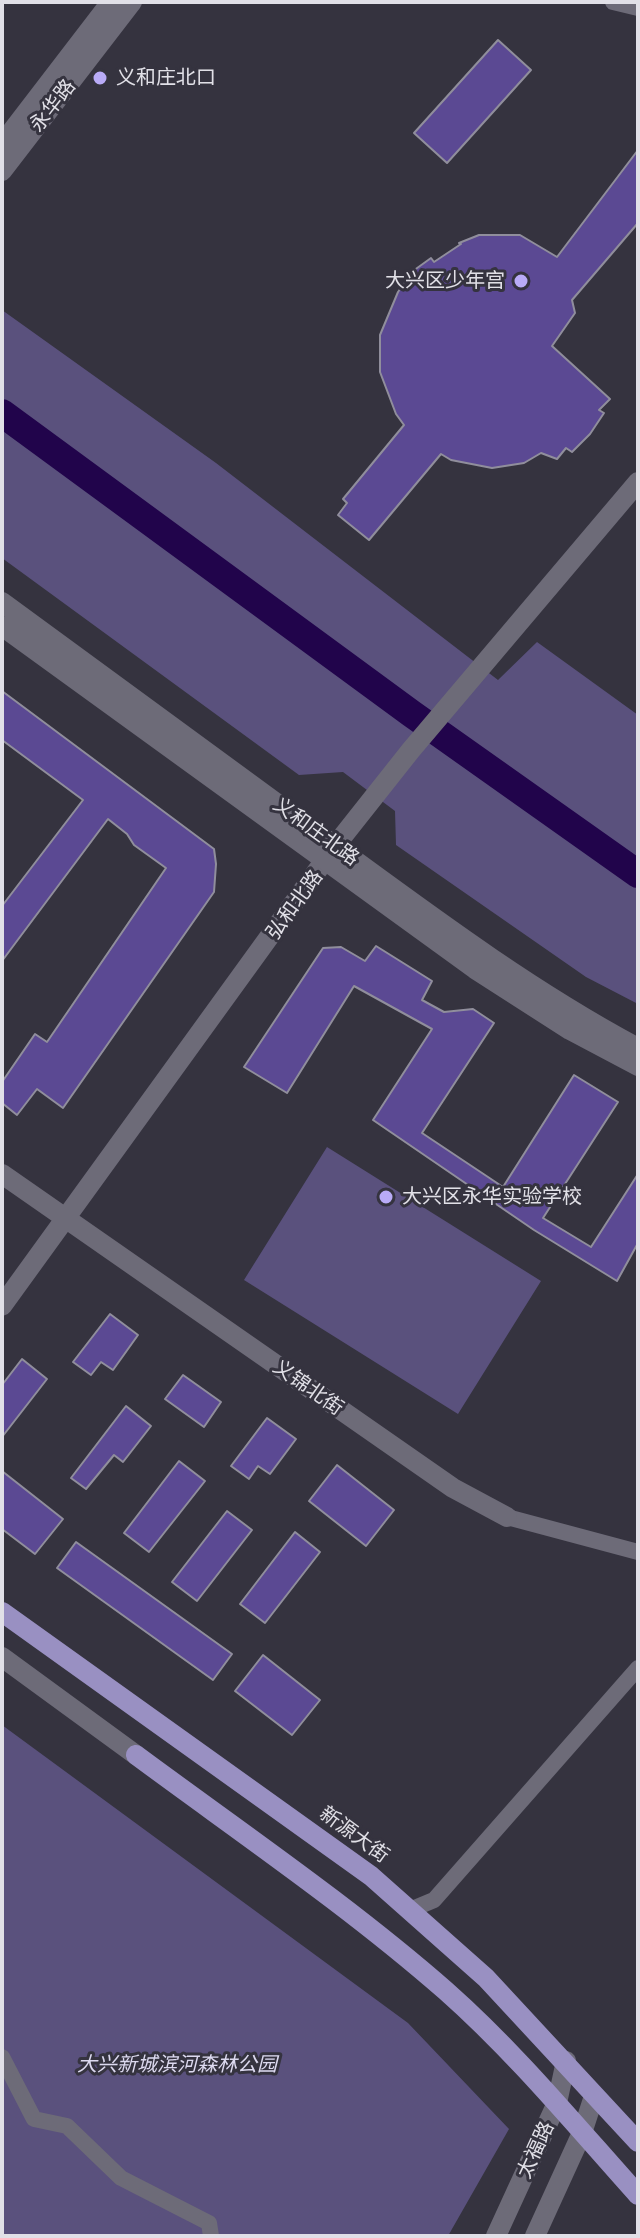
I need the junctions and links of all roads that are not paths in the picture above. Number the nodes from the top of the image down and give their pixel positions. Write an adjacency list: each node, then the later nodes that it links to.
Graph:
1 (111, 2): 5 (main road, 永华路)
2 (132, 2): 6 (main road, 永华路)
3 (613, 2): 4 (street)
4 (638, 8)
5 (2, 144)
6 (2, 171)
7 (638, 482): 10 (main road, 弘和北路)
8 (2, 602): 10 (main road, 义和庄北路)
9 (2, 626): 10 (main road, 义和庄北路)
10 (331, 853): 11 (main road, 义和庄北路); 12 (main road, 义和庄北路); 14 (main road, 弘和北路)
11 (638, 1048)
12 (638, 1066)
13 (2, 1174): 14 (main road, 义锦北街)
14 (65, 1220): 15 (main road, 弘和北路); 16 (main road, 义锦北街)
15 (2, 1306)
16 (507, 1517): 17 (street, 义锦北街)
17 (638, 1552)
18 (2, 1612): 21 (main road, 新源大街)
19 (2, 1657): 25 (main road)
20 (638, 1668): 21 (street)
21 (410, 1910): 23 (main road, 新源大街)
22 (2, 2057): 29 (street)
23 (566, 2061): 24 (main road, 新源大街); 25 (main road, 太福路)
24 (594, 2096): 26 (main road, 太福路); 27 (main road, 新源大街)
25 (557, 2103): 26 (main road); 30 (main road, 太福路)
26 (582, 2133): 28 (main road); 31 (main road, 太福路)
27 (638, 2142)
28 (638, 2195)
29 (211, 2236)
30 (496, 2236)
31 (535, 2236)

